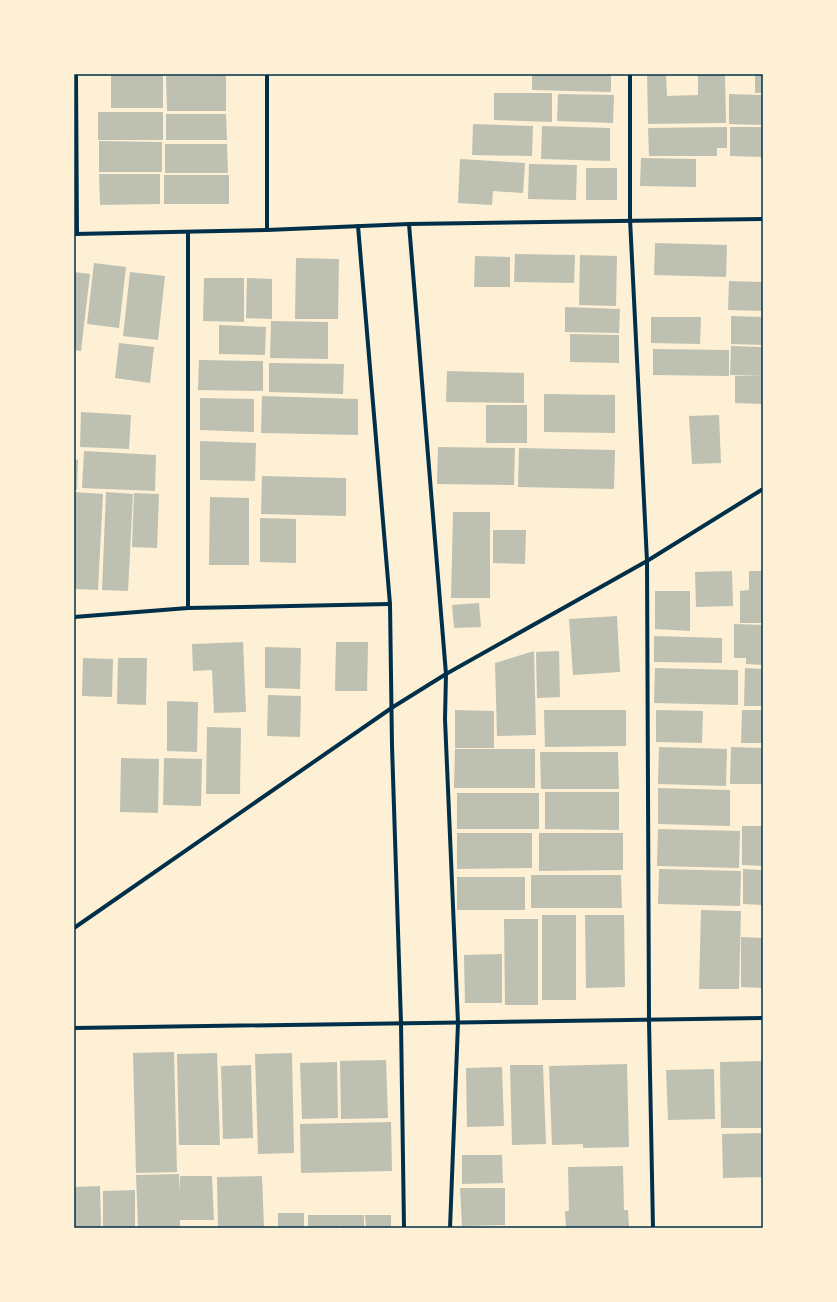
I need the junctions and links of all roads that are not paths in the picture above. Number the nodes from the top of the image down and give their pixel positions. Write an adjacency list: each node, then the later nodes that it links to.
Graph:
1 (76, 74): 10 (street)
2 (267, 74): 8 (street)
3 (630, 74): 5 (street)
4 (763, 219): 5 (street)
5 (630, 220): 6 (street); 12 (street)
6 (409, 224): 7 (street); 16 (street)
7 (358, 226): 8 (street); 13 (street)
8 (267, 230): 9 (street)
9 (188, 232): 10 (street); 14 (street)
10 (75, 234)
11 (763, 489): 12 (street)
12 (647, 561): 16 (street); 20 (street)
13 (390, 604): 14 (street); 17 (street)
14 (188, 608): 15 (street)
15 (74, 617)
16 (446, 674): 17 (street); 22 (street)
17 (392, 706): 18 (street); 21 (street)
18 (74, 928)
19 (763, 1018): 20 (street)
20 (649, 1021): 22 (street); 26 (street)
21 (401, 1023): 22 (street); 23 (street); 24 (street)
22 (458, 1023): 25 (street)
23 (74, 1028)
24 (404, 1228)
25 (450, 1228)
26 (653, 1228)

